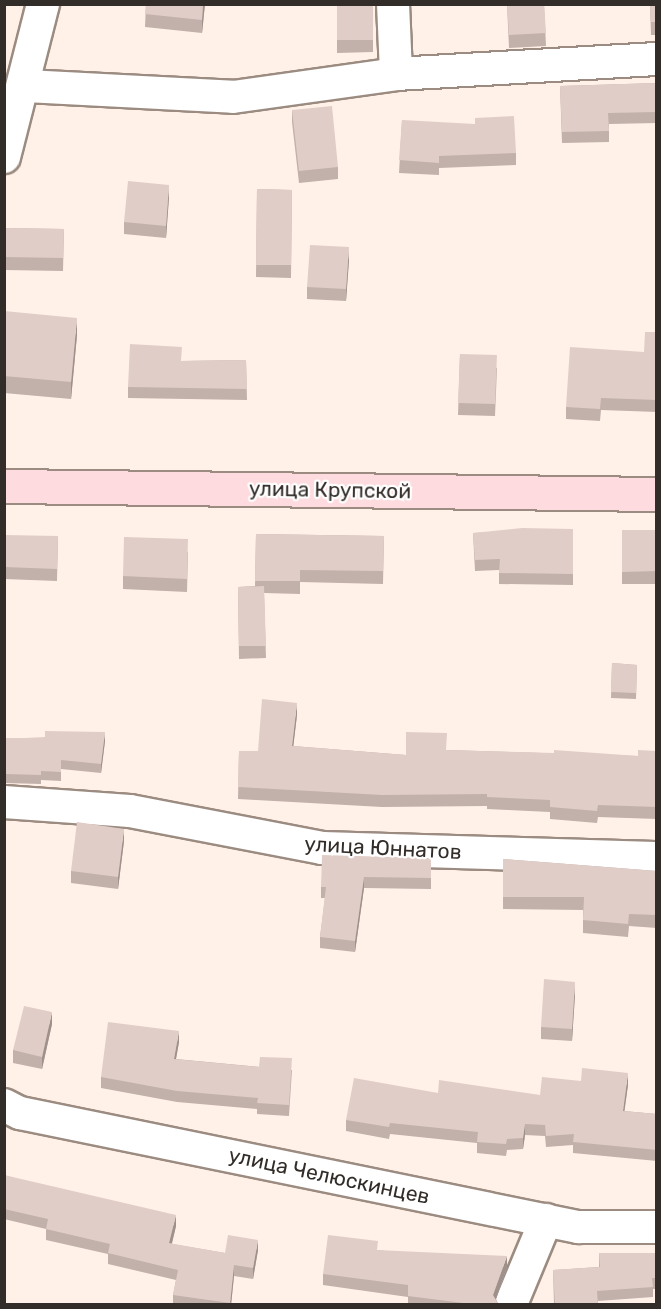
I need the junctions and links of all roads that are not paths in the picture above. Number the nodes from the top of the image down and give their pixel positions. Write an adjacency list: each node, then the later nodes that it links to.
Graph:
1 (43, 4): 5 (street)
2 (393, 4): 4 (street)
3 (657, 59): 4 (street)
4 (396, 74): 5 (street)
5 (26, 86): 6 (street)
6 (4, 157)
7 (4, 486): 8 (street, улица Крупской)
8 (657, 494)
9 (4, 801): 10 (street, улица Юннатов)
10 (657, 858)
11 (4, 1105): 12 (street, улица Челюскинцев)
12 (546, 1220): 13 (street, улица Челюскинцев); 14 (street)
13 (657, 1227)
14 (511, 1305)

